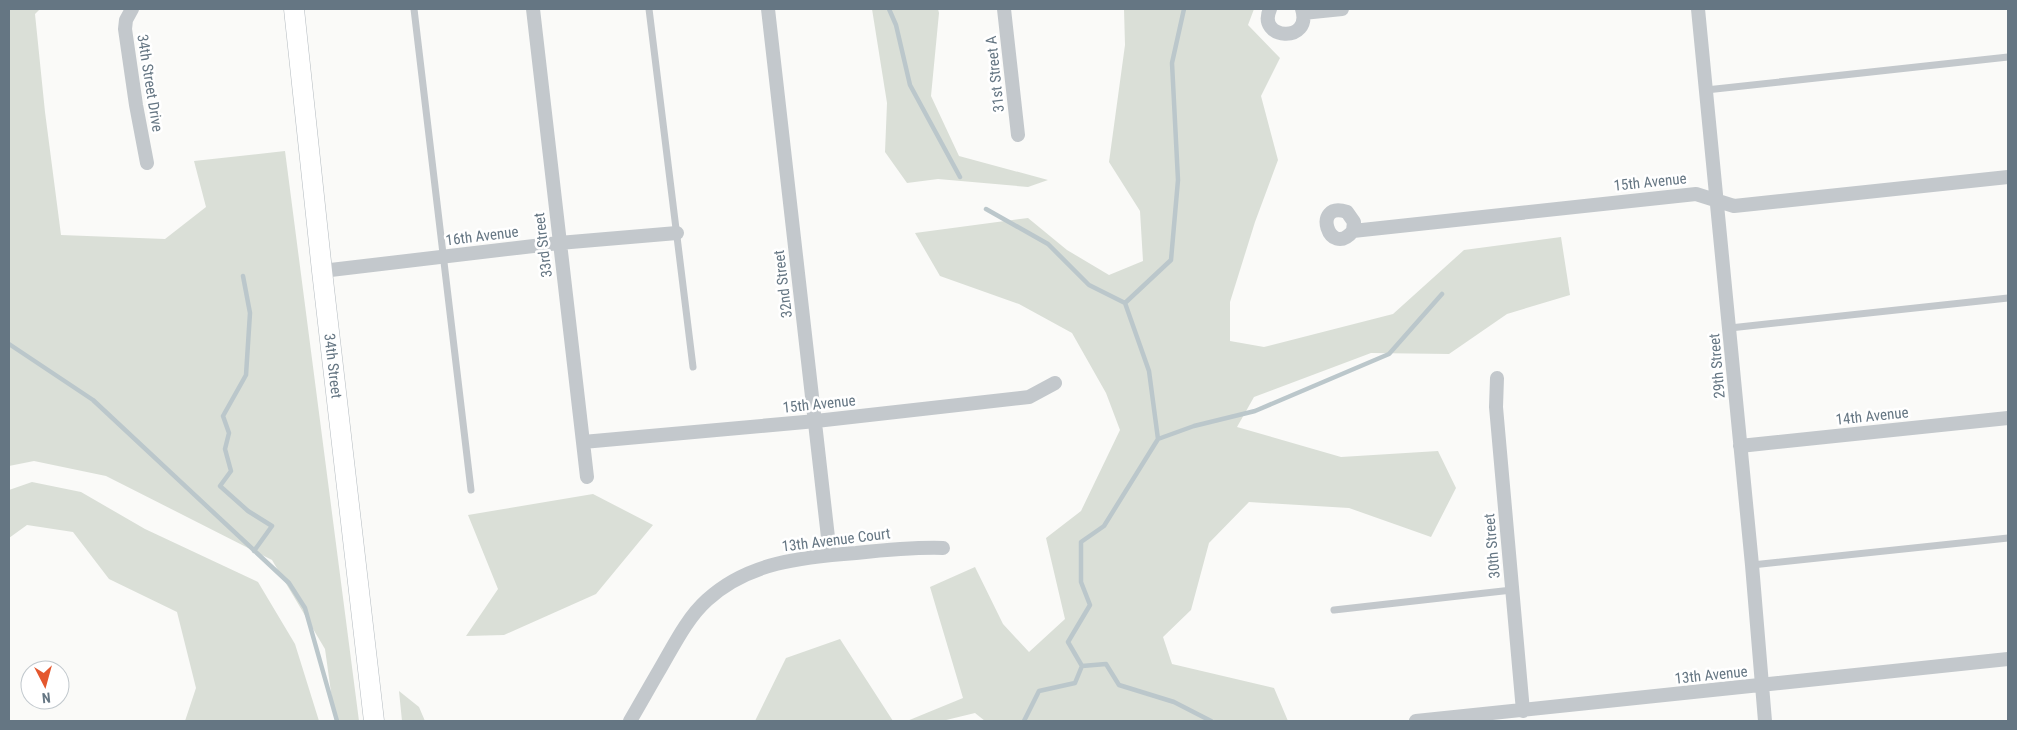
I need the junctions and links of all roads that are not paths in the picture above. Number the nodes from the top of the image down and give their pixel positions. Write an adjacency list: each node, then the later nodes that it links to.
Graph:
1 (132, 9): 15 (street, 34th Street Drive)
2 (294, 9): 22 (street, 34th Street)
3 (414, 9): 21 (lane)
4 (533, 9): 20 (street, 33rd Street)
5 (649, 9): 19 (lane)
6 (768, 9): 29 (street, 32nd Street)
7 (1004, 9): 14 (street, 31st Street A)
8 (1270, 9): 11 (street)
9 (1342, 9): 11 (street)
10 (1698, 9): 13 (street, 29th Street)
11 (1302, 11)
12 (2008, 57): 13 (lane)
13 (1706, 90): 17 (street, 29th Street)
14 (1018, 135)
15 (147, 163)
16 (2008, 177): 17 (street, 15th Avenue)
17 (1717, 201): 18 (street, 15th Avenue); 24 (street, 29th Street)
18 (1353, 231)
19 (677, 232): 20 (street, 16th Avenue); 25 (lane)
20 (559, 243): 21 (street, 16th Avenue); 30 (street, 33rd Street)
21 (444, 257): 22 (street, 16th Avenue); 33 (lane)
22 (322, 271): 43 (street, 34th Street)
23 (2008, 298): 24 (lane)
24 (1730, 328): 31 (street, 29th Street)
25 (693, 367)
26 (1497, 378): 38 (street, 30th Street)
27 (1055, 383): 29 (street, 15th Avenue)
28 (2008, 418): 31 (street, 14th Avenue)
29 (816, 421): 30 (street, 15th Avenue); 36 (street, 32nd Street)
30 (583, 442): 32 (street, 33rd Street)
31 (1740, 446): 37 (street, 29th Street)
32 (587, 477)
33 (471, 490)
34 (2008, 538): 37 (lane)
35 (943, 548): 36 (street, 13th Avenue Court)
36 (830, 555): 44 (street, 13th Avenue Court)
37 (1752, 565): 41 (street, 29th Street)
38 (1512, 590): 39 (lane); 42 (street, 30th Street)
39 (1334, 610)
40 (2008, 659): 41 (street, 13th Avenue)
41 (1761, 686): 42 (street, 13th Avenue); 46 (street, 29th Street)
42 (1523, 711): 45 (street, 13th Avenue)
43 (374, 721)
44 (630, 721)
45 (1416, 721)
46 (1765, 721)

